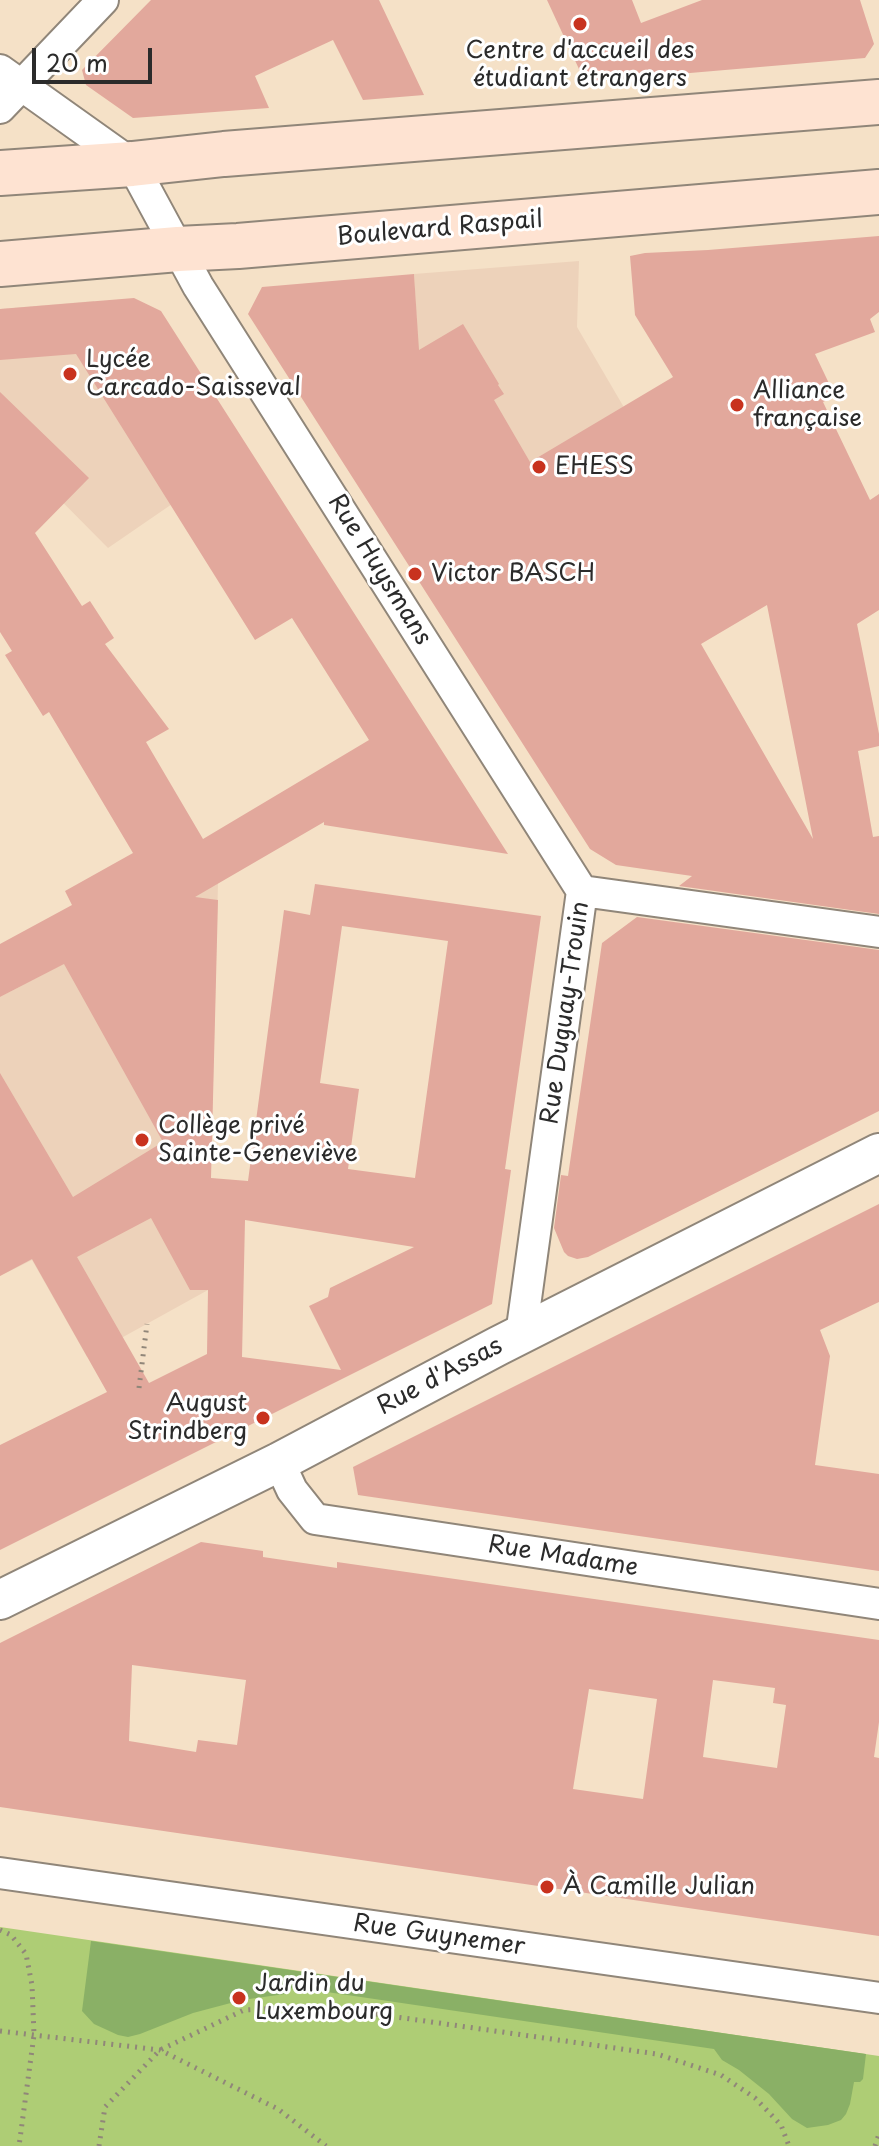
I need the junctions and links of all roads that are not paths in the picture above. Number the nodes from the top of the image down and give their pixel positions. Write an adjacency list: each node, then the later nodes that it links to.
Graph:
1 (103, 0): 2 (street)
2 (11, 78): 4 (street); 5 (street)
3 (879, 102): 5 (main road)
4 (0, 108)
5 (132, 164): 6 (main road); 8 (street, Rue Huysmans)
6 (0, 173)
7 (879, 192): 8 (main road, Boulevard Raspail)
8 (178, 249): 9 (main road, Boulevard Raspail); 10 (street, Rue Huysmans)
9 (0, 264)
10 (582, 891): 11 (street, Rue Duguay-Trouin); 13 (street, Rue Duguay-Trouin)
11 (879, 932)
12 (879, 1153): 13 (street, Rue d'Assas)
13 (521, 1335): 14 (street, Rue d'Assas)
14 (279, 1462): 15 (street, Rue d'Assas); 16 (street, Rue Madame)
15 (0, 1600)
16 (879, 1604)
17 (0, 1873): 18 (street, Rue Guynemer)
18 (879, 1998)

